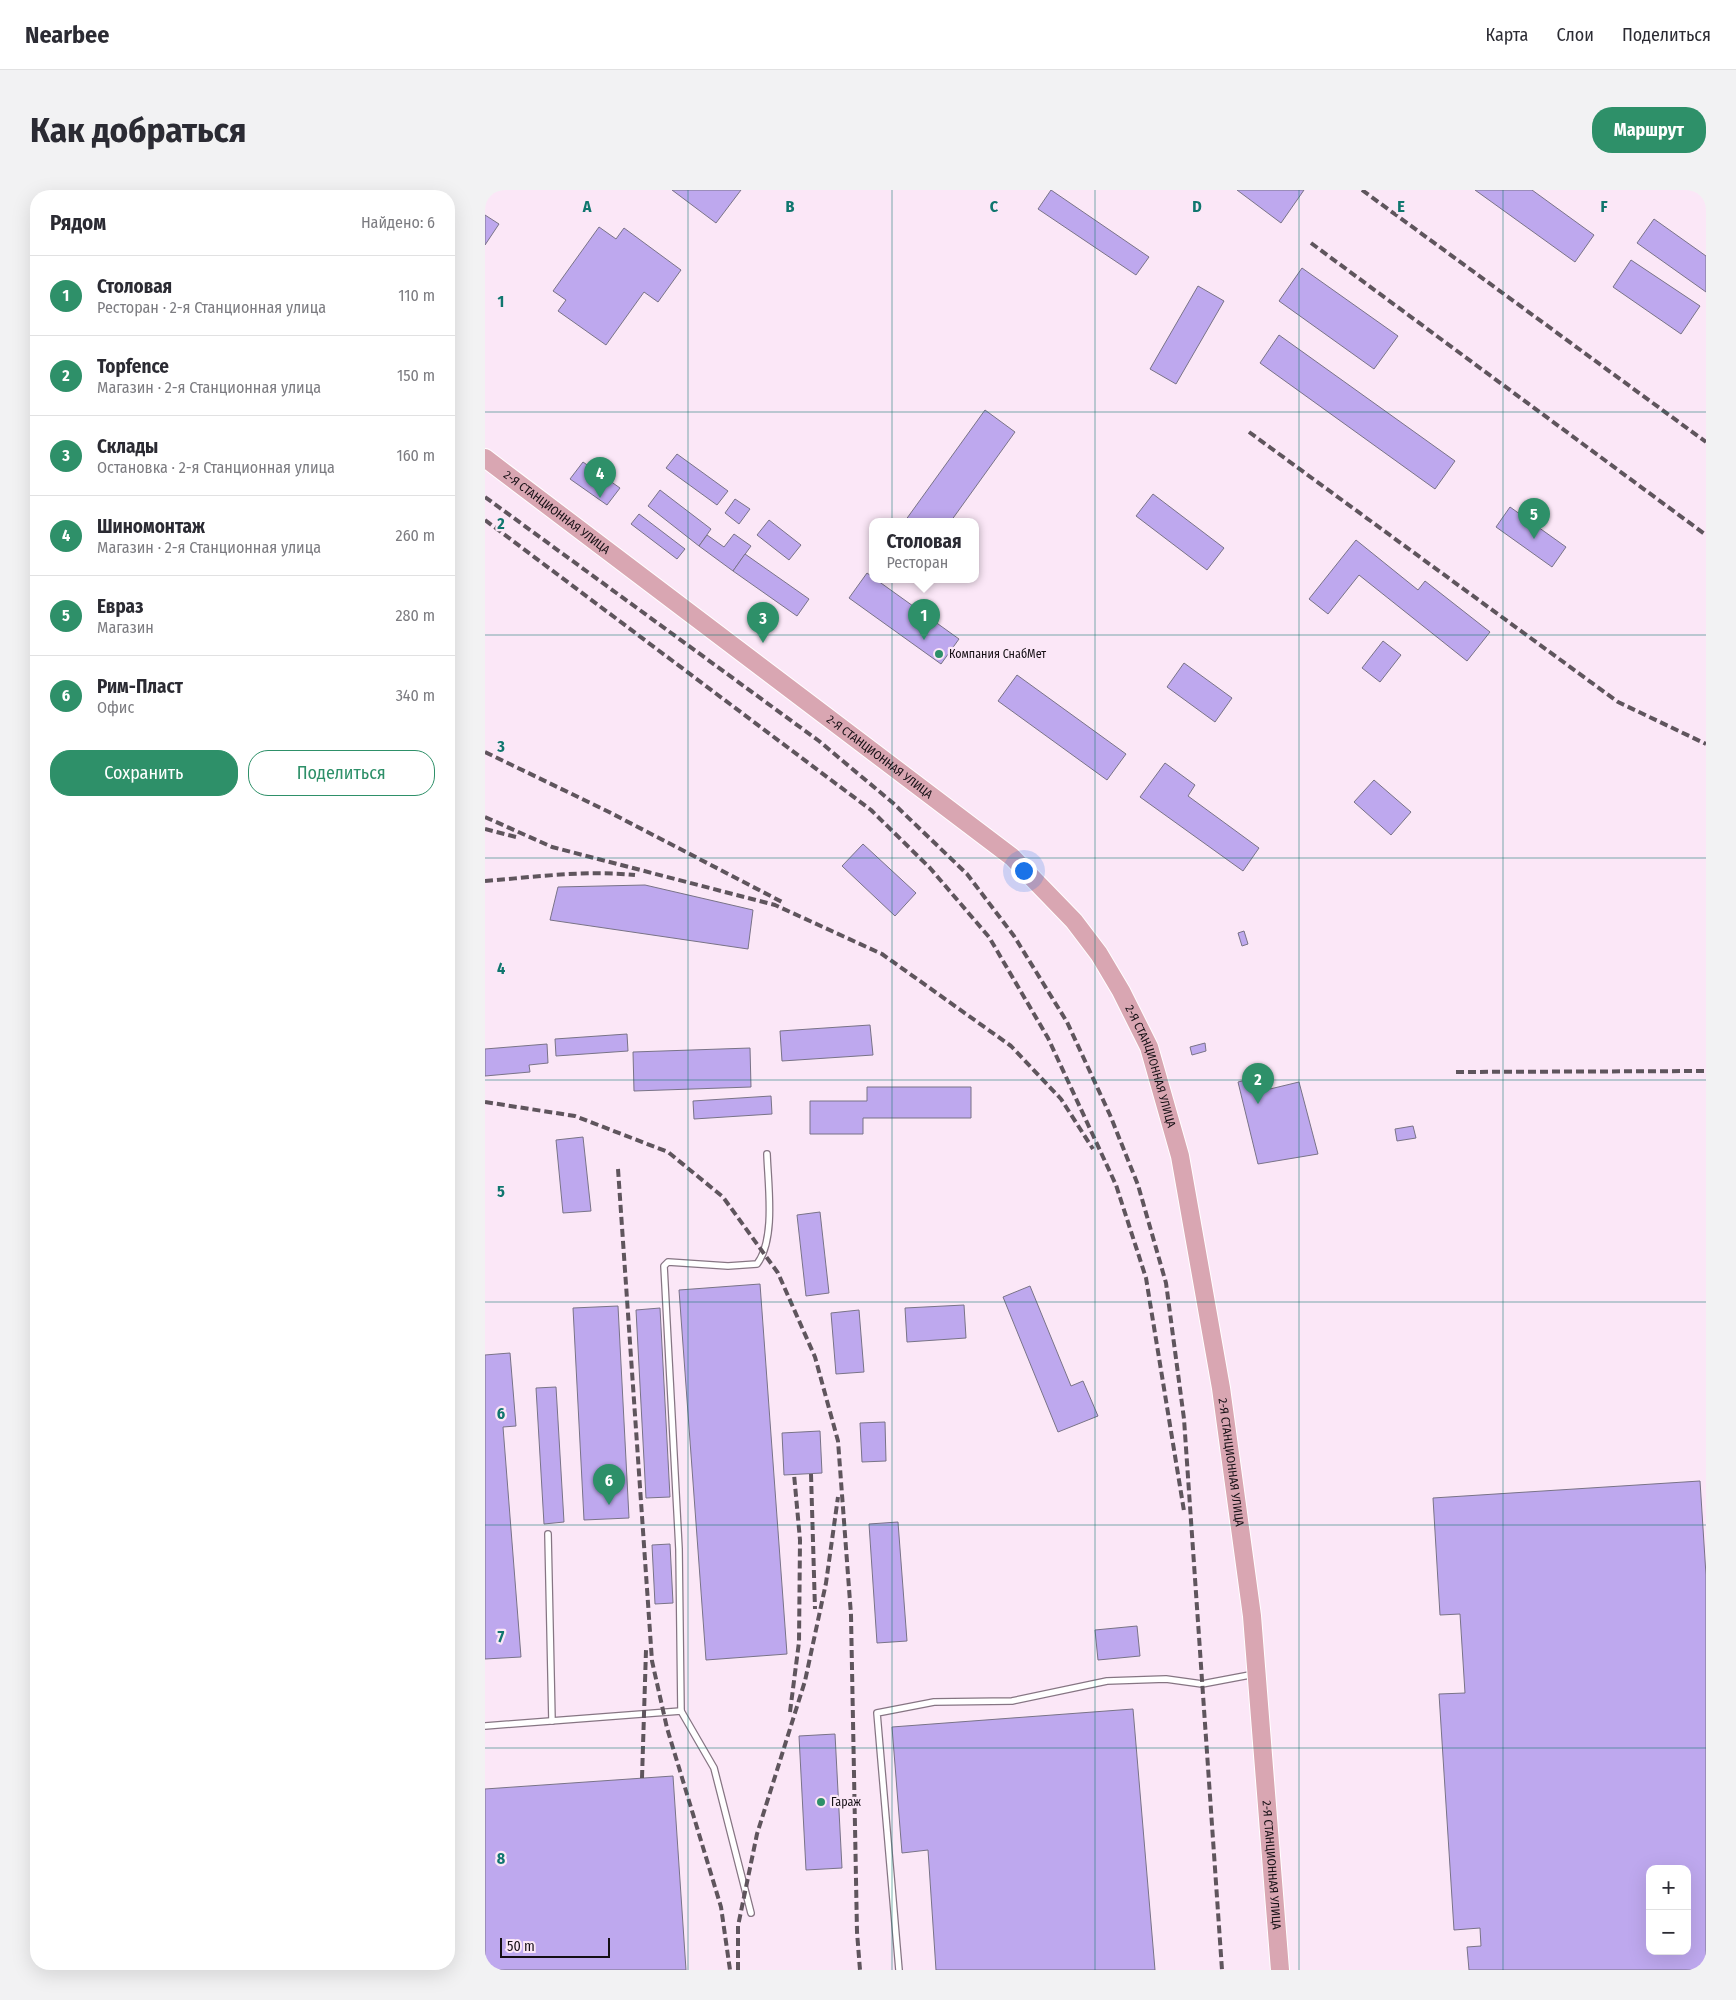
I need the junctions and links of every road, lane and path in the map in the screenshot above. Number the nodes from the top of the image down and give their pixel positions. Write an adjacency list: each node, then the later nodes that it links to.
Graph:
1 (485, 458): 4 (main road, 2-Я СТАНЦИОННАЯ УЛИЦА)
2 (767, 1154): 5 (lane)
3 (548, 1534): 6 (lane)
4 (1256, 1674): 9 (lane); 10 (main road, 2-Я СТАНЦИОННАЯ УЛИЦА)
5 (681, 1711): 6 (lane); 8 (lane)
6 (553, 1721): 7 (lane)
7 (485, 1726)
8 (751, 1913)
9 (899, 1970)
10 (1280, 1970)

